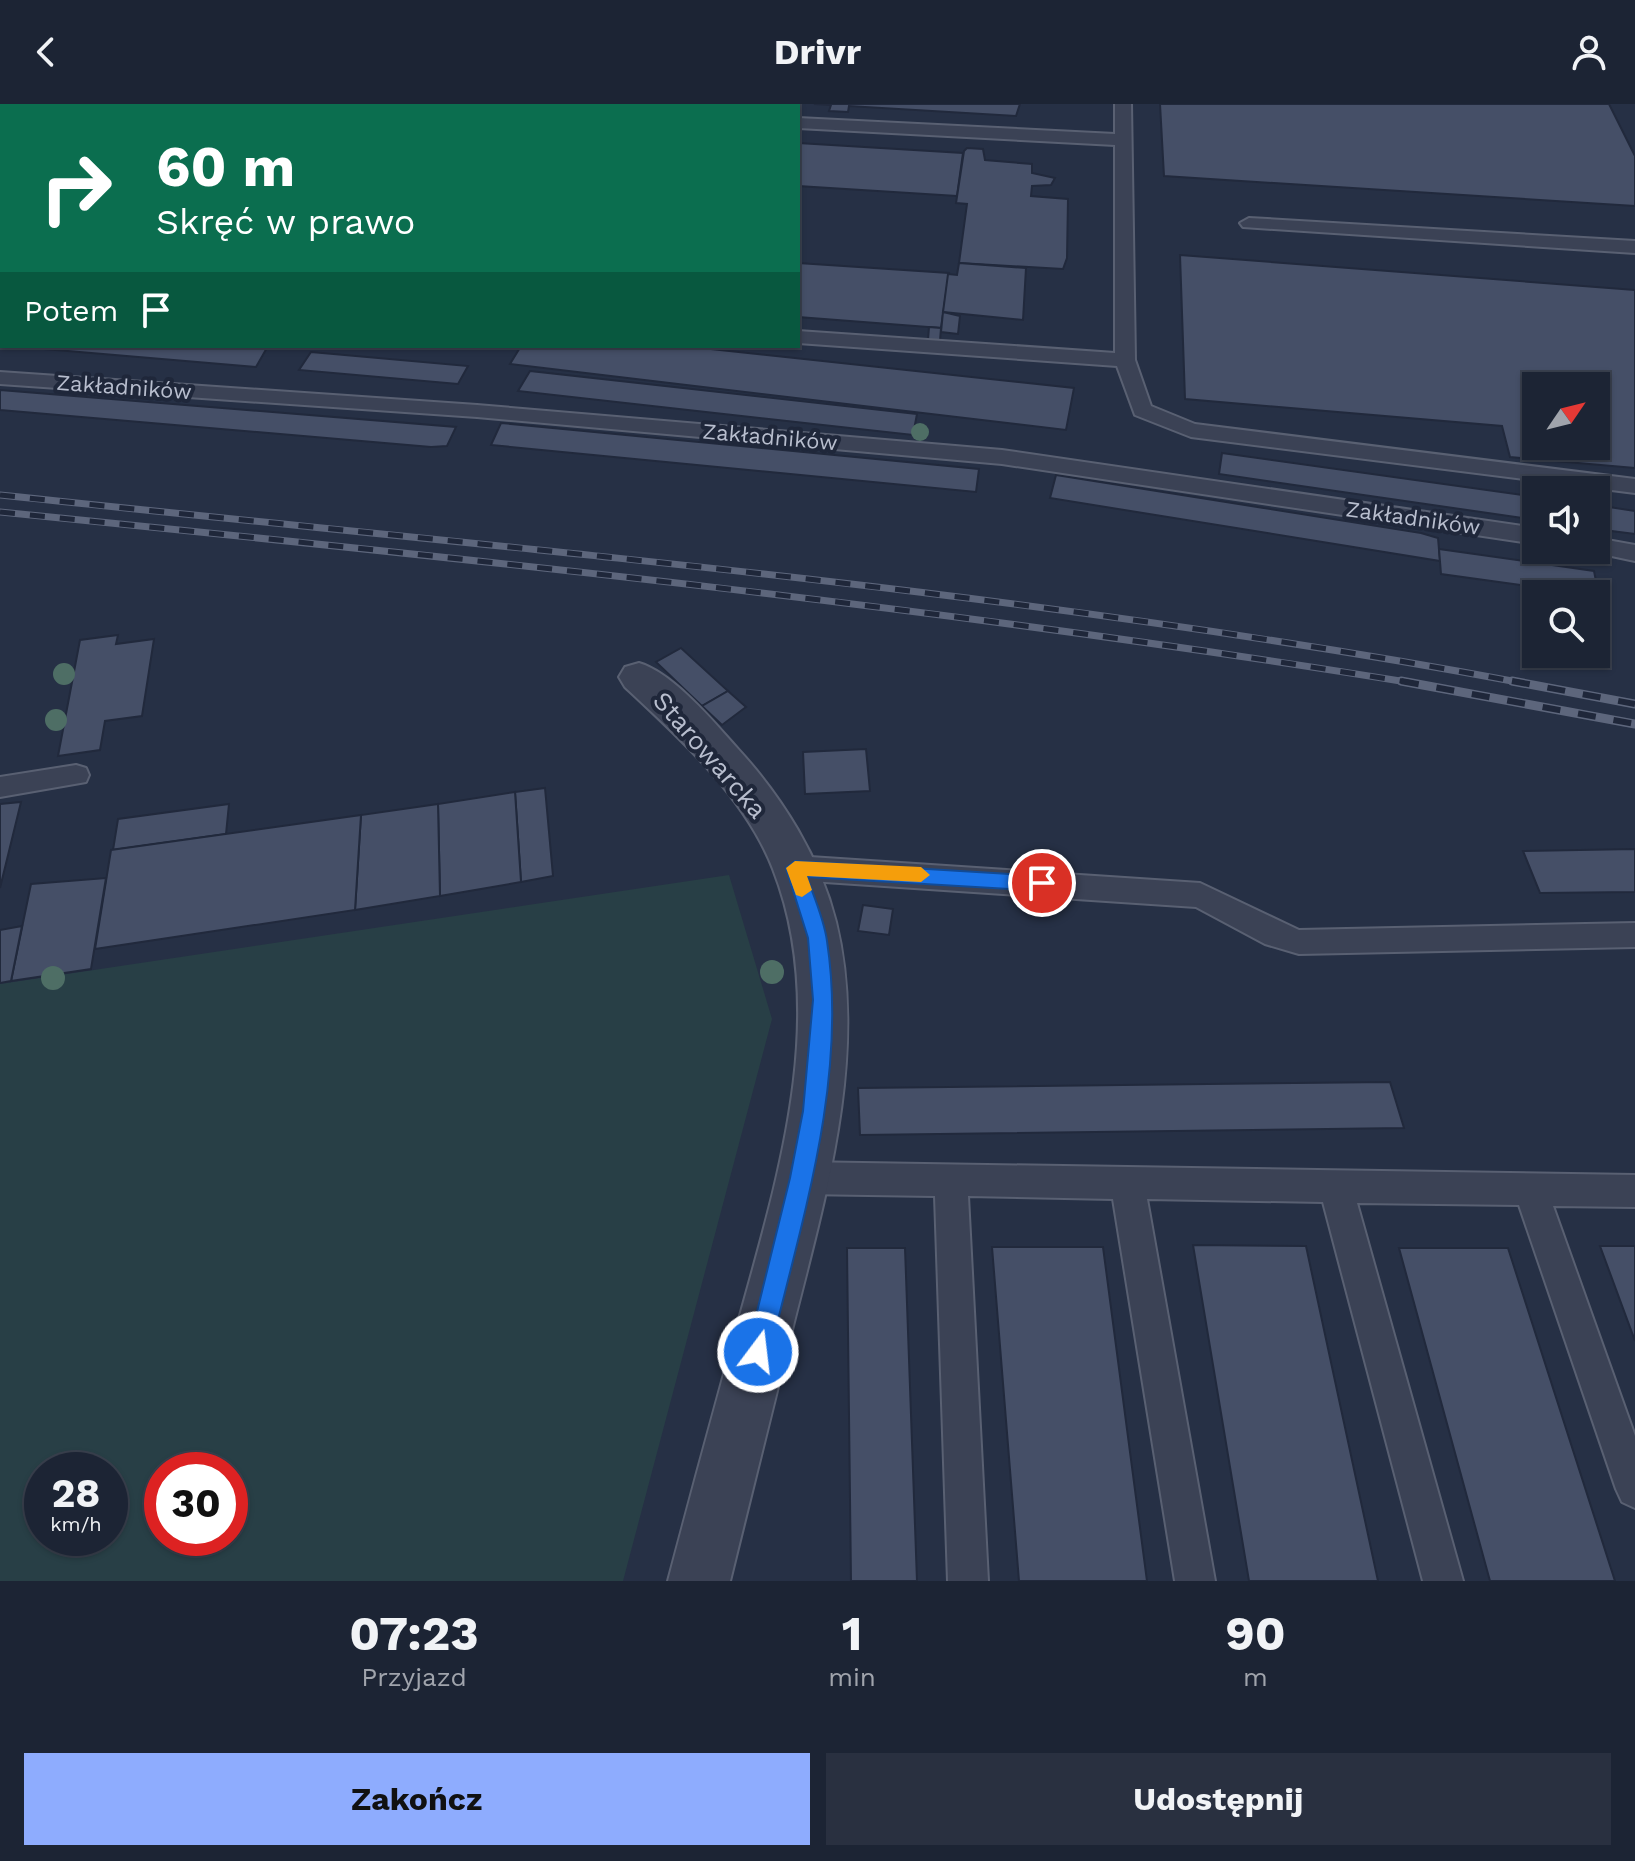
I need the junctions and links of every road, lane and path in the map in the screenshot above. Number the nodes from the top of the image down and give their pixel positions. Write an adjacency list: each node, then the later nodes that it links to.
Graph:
1 (1123, 104): 3 (lane)
2 (800, 123): 3 (lane)
3 (1123, 140): 7 (lane)
4 (1249, 223): 5 (lane)
5 (1635, 247)
6 (800, 337): 7 (lane)
7 (1125, 360): 9 (lane)
8 (0, 378): 10 (lane, Zakładników)
9 (1635, 486)
10 (1522, 534)
11 (1610, 549): 12 (lane)
12 (1635, 553)
13 (639, 677): 16 (street, Starowarcka)
14 (76, 775): 15 (lane)
15 (0, 787)
16 (795, 868): 17 (lane); 18 (street, Starowarcka)
17 (1635, 935)
18 (801, 1178): 19 (lane); 25 (street, Starowarcka)
19 (951, 1180): 20 (lane); 26 (lane)
20 (1127, 1183): 21 (lane); 27 (lane)
21 (1336, 1187): 22 (lane); 28 (lane)
22 (1530, 1189): 23 (lane); 24 (lane)
23 (1635, 1191)
24 (1635, 1489)
25 (699, 1581)
26 (968, 1581)
27 (1195, 1581)
28 (1443, 1581)

